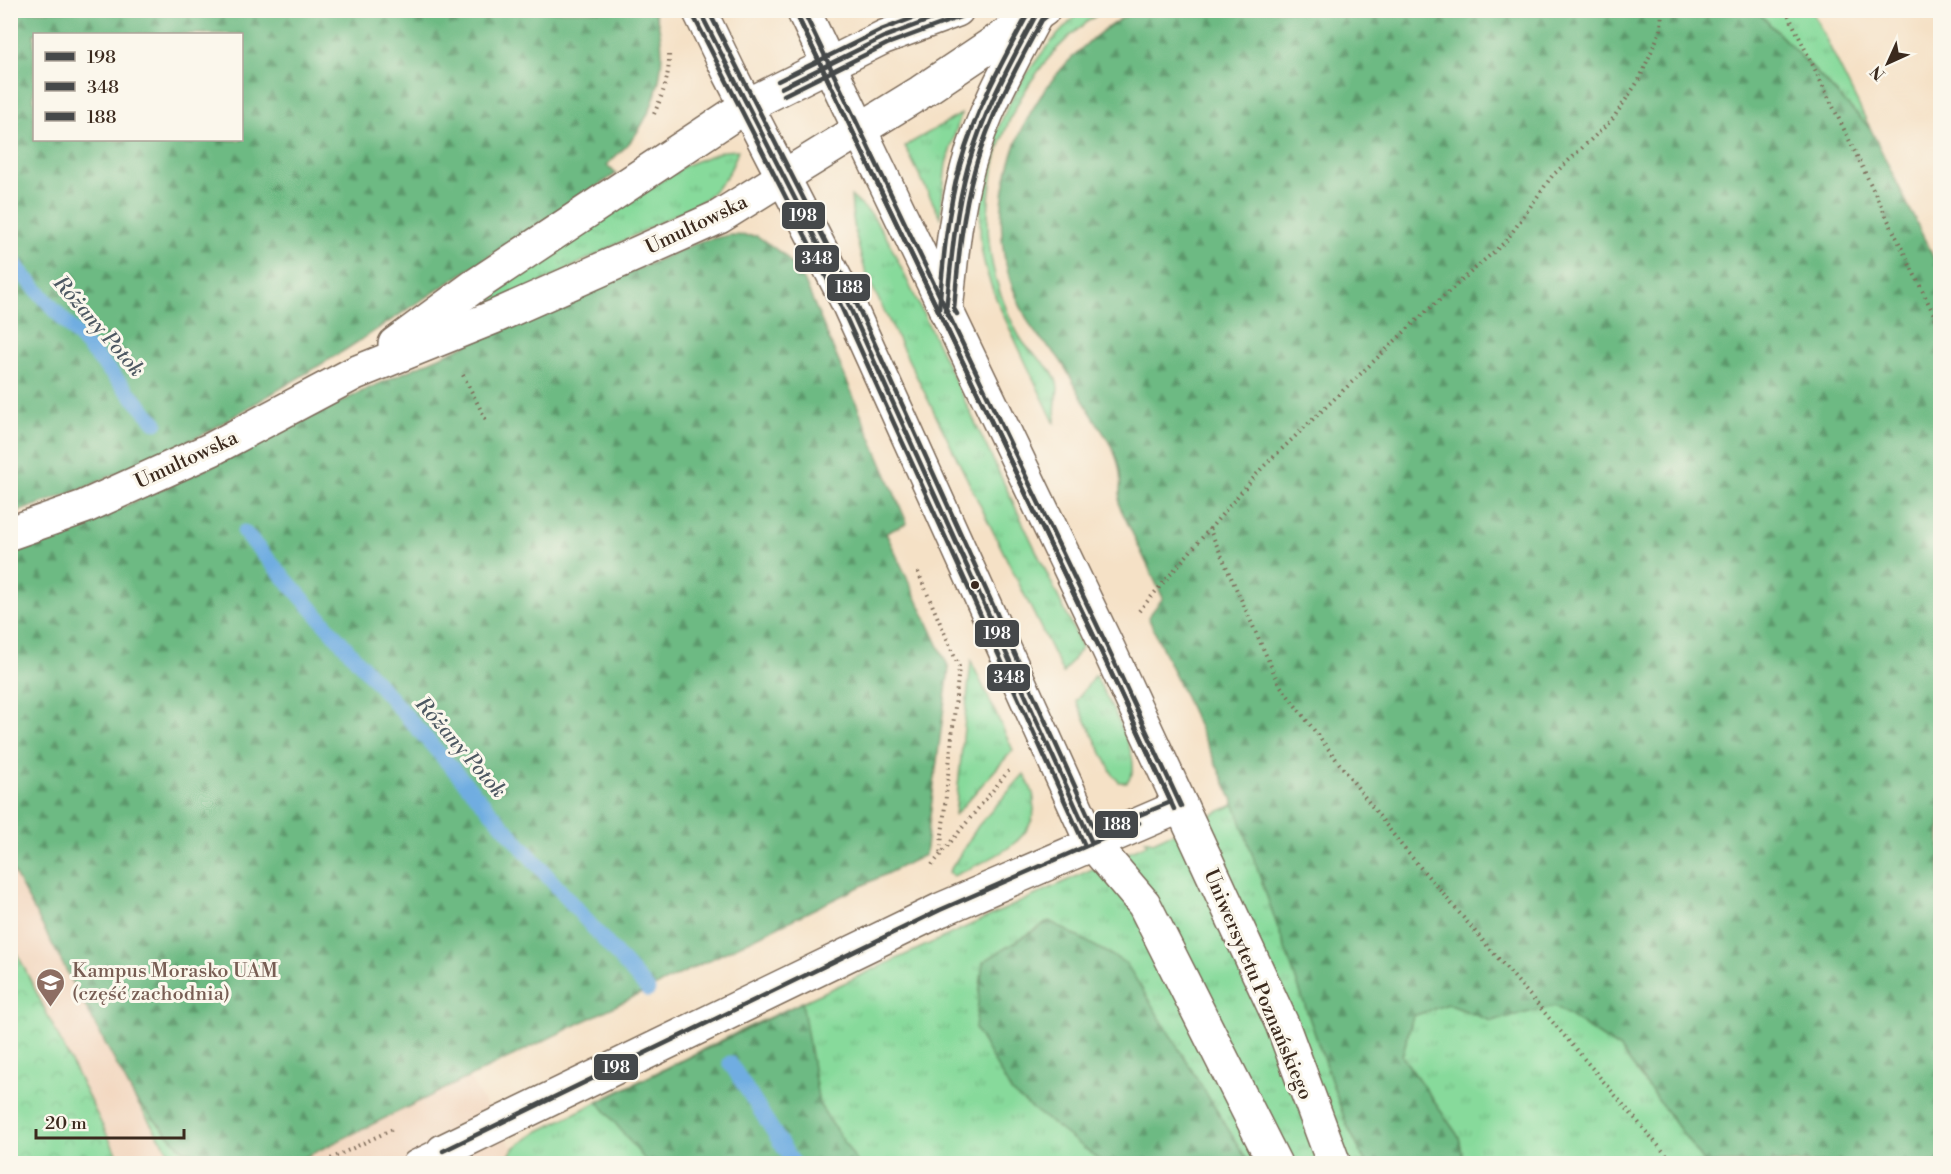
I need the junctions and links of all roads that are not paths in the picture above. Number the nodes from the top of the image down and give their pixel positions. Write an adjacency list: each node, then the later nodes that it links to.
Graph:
1 (699, 10): 6 (street)
2 (803, 10): 5 (street, Uniwersytetu Poznańskiego)
3 (957, 10): 5 (street, Umultowska)
4 (1040, 13): 7 (street, Umultowska); 9 (street)
5 (828, 64): 6 (street, Umultowska); 7 (street, Uniwersytetu Poznańskiego)
6 (746, 106): 8 (street); 10 (street, Umultowska)
7 (860, 130): 8 (street, Umultowska); 9 (street, Uniwersytetu Poznańskiego)
8 (783, 177): 10 (street, Umultowska); 13 (street)
9 (946, 310): 12 (street, Uniwersytetu Poznańskiego)
10 (355, 373): 11 (street, Umultowska)
11 (10, 533)
12 (1181, 806): 13 (street); 16 (street, Uniwersytetu Poznańskiego)
13 (1092, 843): 14 (street); 15 (street)
14 (436, 1159)
15 (1275, 1164)
16 (1334, 1164)

